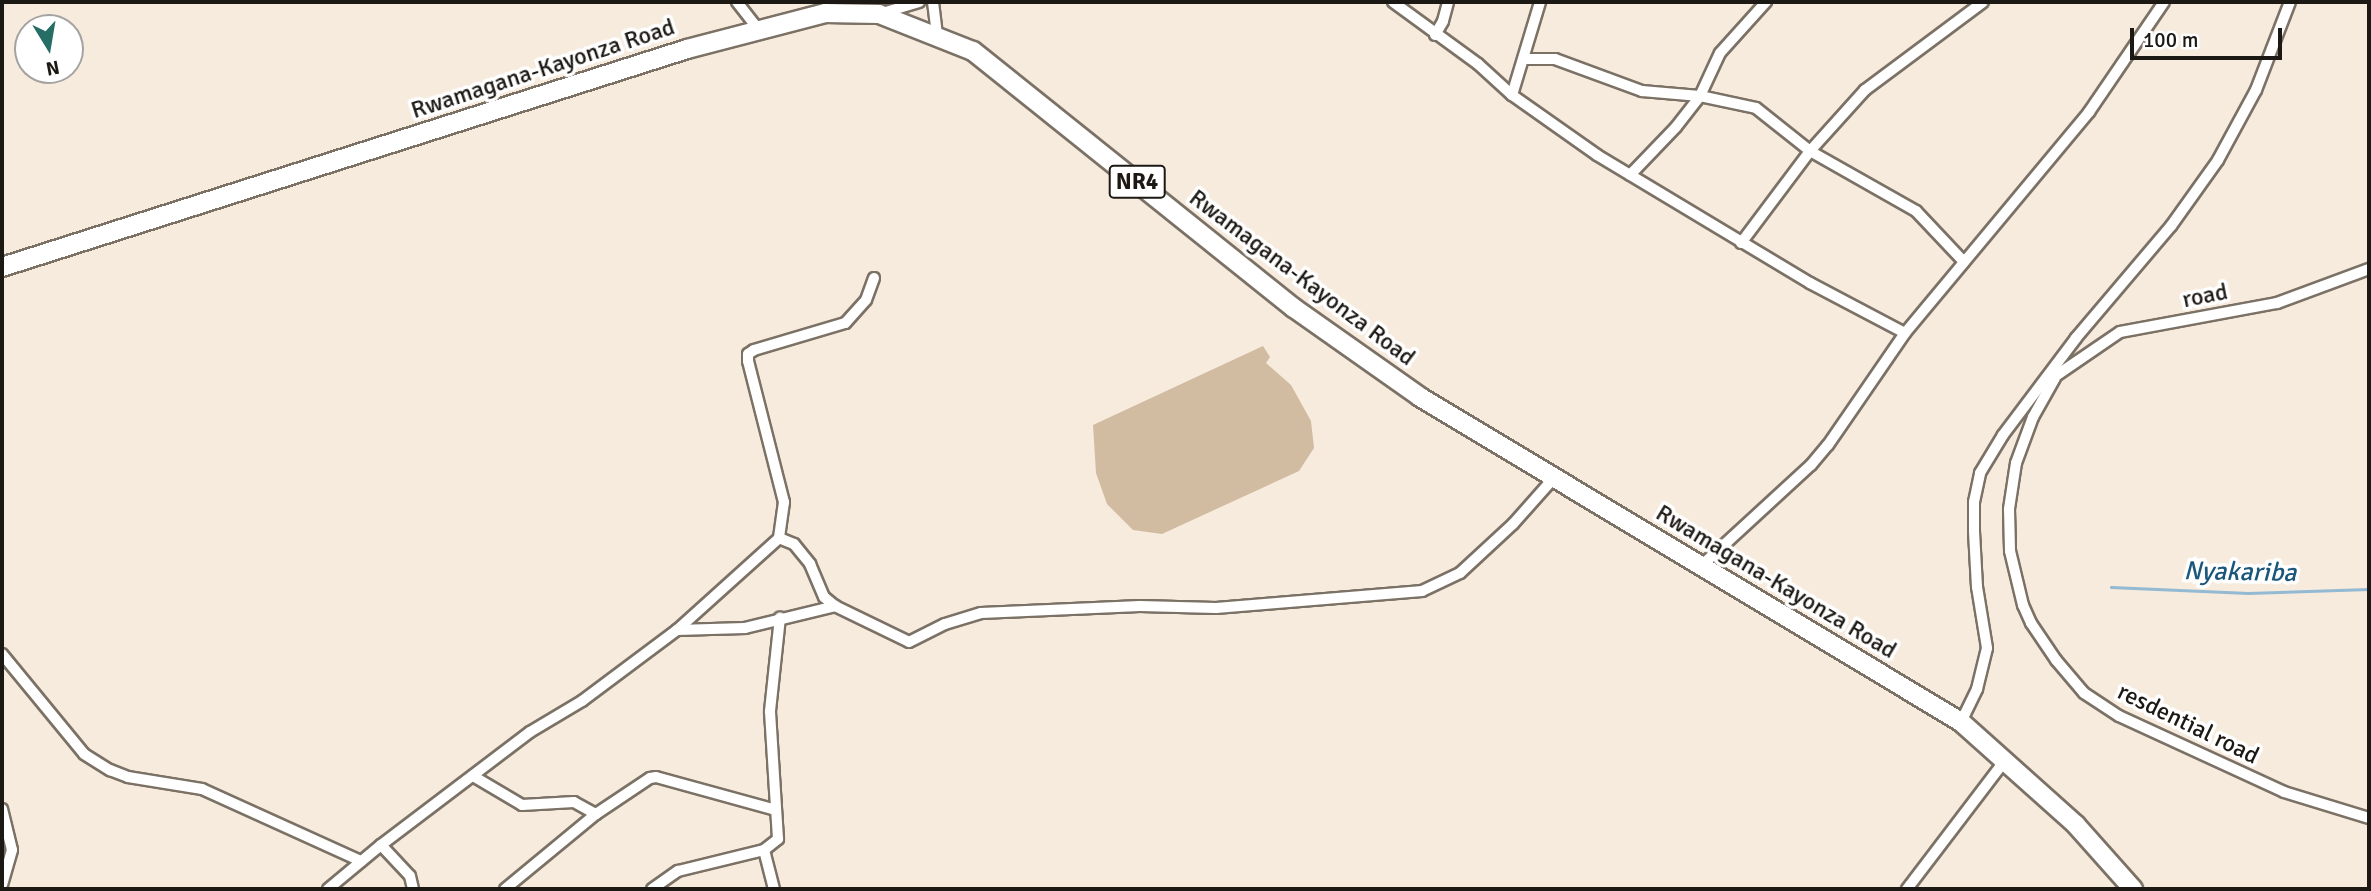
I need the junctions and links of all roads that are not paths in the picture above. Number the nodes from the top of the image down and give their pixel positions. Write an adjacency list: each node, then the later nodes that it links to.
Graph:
1 (737, 2): 12 (street)
2 (919, 2): 11 (street)
3 (933, 2): 13 (street)
4 (1393, 2): 14 (street)
5 (1448, 2): 14 (street)
6 (1540, 2): 15 (street)
7 (1766, 2): 17 (street)
8 (1983, 2): 18 (street)
9 (2164, 2): 21 (street)
10 (2290, 2): 26 (street)
11 (879, 14): 12 (highway, Rwamagana-Kayonza Road / NR4); 13 (highway, Rwamagana-Kayonza Road / NR4)
12 (758, 29): 22 (highway, Rwamagana-Kayonza Road / NR4)
13 (937, 35): 28 (highway, Rwamagana-Kayonza Road / NR4)
14 (1435, 35): 16 (street)
15 (1523, 60): 16 (street); 17 (street)
16 (1512, 95): 19 (street)
17 (1700, 96): 18 (street); 19 (street)
18 (1810, 151): 20 (street); 21 (street)
19 (1630, 175): 20 (street)
20 (1741, 243): 25 (street)
21 (1964, 261): 25 (street)
22 (2, 267)
23 (2369, 269): 27 (street, road)
24 (874, 278): 29 (street)
25 (1905, 333): 30 (street)
26 (2061, 361): 27 (street); 35 (street)
27 (2057, 375): 41 (street, resdential road)
28 (1552, 480): 30 (highway, Rwamagana-Kayonza Road / NR4); 31 (street)
29 (779, 538): 31 (street); 33 (street)
30 (1701, 566): 35 (highway, Rwamagana-Kayonza Road / NR4)
31 (835, 606): 32 (street)
32 (780, 618): 33 (street); 39 (street)
33 (677, 630): 37 (street)
34 (2, 654): 44 (street)
35 (1961, 722): 36 (highway, Rwamagana-Kayonza Road / NR4)
36 (2006, 759): 51 (street); 52 (highway, Rwamagana-Kayonza Road / NR4)
37 (473, 776): 40 (street); 42 (street)
38 (2, 809): 45 (street)
39 (776, 810): 40 (street); 43 (street)
40 (596, 814): 48 (street)
41 (2369, 818)
42 (381, 845): 44 (street); 47 (street)
43 (764, 849): 49 (street); 50 (street)
44 (361, 861): 46 (street)
45 (2, 885)
46 (328, 889)
47 (413, 889)
48 (505, 889)
49 (652, 889)
50 (774, 889)
51 (1907, 889)
52 (2133, 889)

